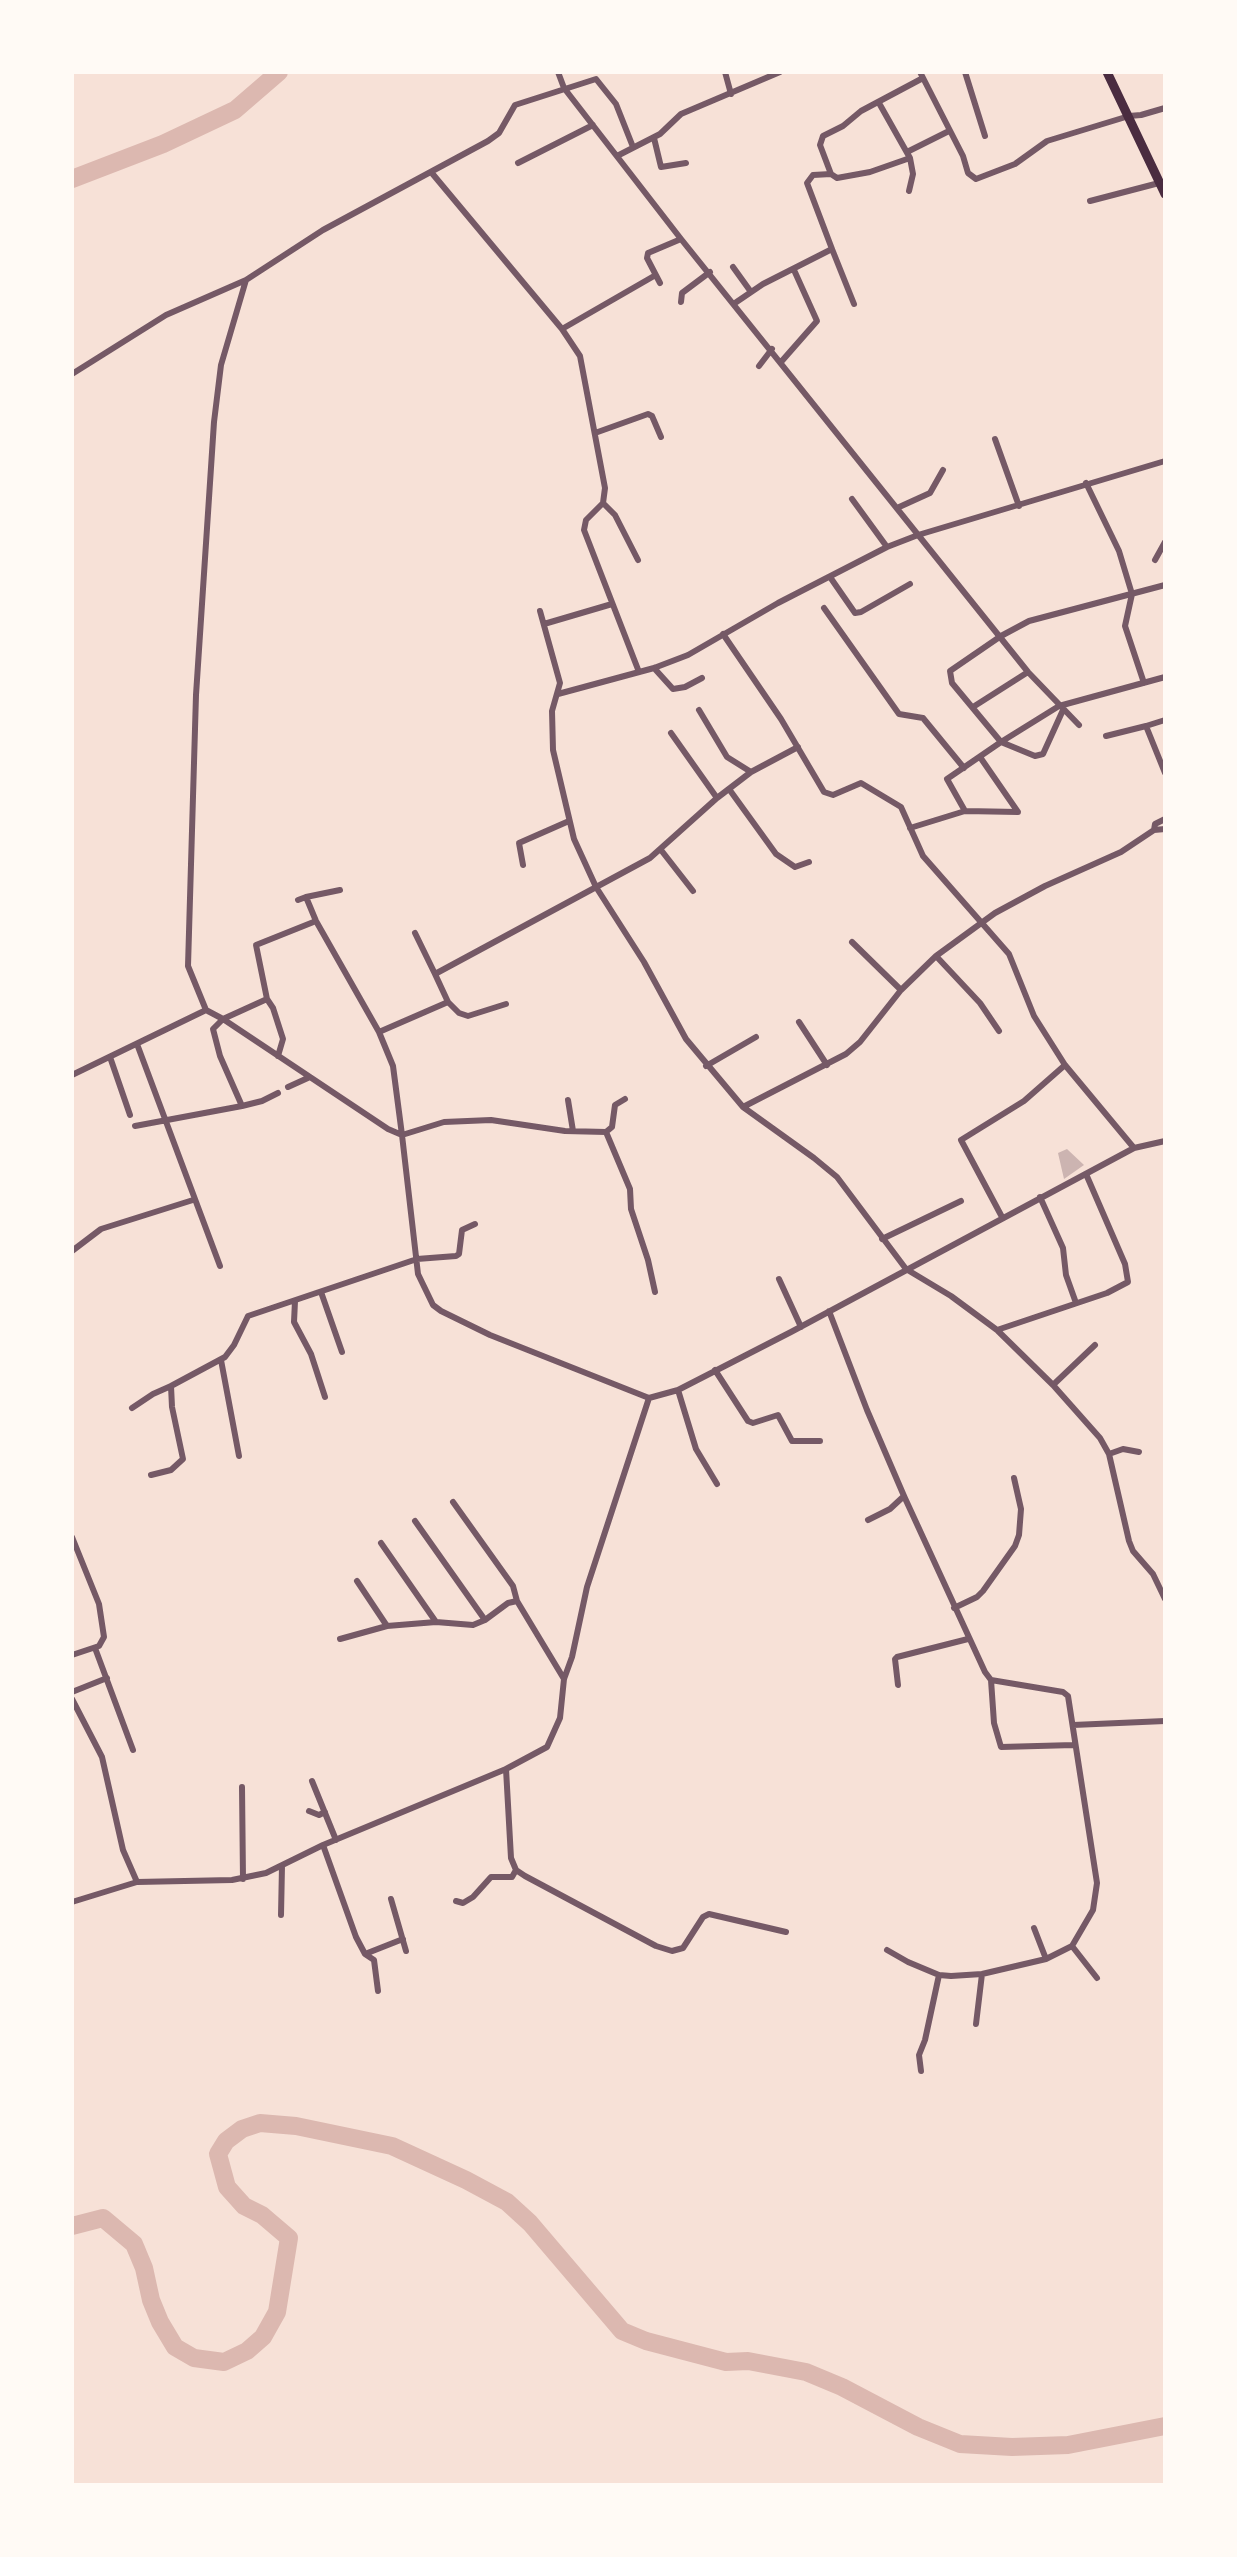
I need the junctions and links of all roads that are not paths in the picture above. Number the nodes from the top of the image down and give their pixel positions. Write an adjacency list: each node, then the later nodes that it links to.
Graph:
1 (558, 72): 7 (street)
2 (725, 72): 8 (street)
3 (780, 72): 8 (street)
4 (965, 72): 14 (street)
5 (1107, 72): 11 (main road)
6 (922, 75): 9 (street); 13 (street)
7 (564, 88): 12 (street); 16 (street); 21 (street)
8 (731, 94): 15 (street)
9 (879, 103): 17 (street); 22 (street)
10 (1165, 108): 11 (street)
11 (1129, 116): 13 (street); 23 (main road)
12 (593, 125): 18 (street); 19 (street)
13 (949, 131): 17 (street)
14 (985, 136)
15 (654, 138): 16 (street); 20 (street)
16 (633, 147): 18 (street)
17 (908, 155): 22 (street); 24 (street)
18 (617, 156): 27 (street)
19 (518, 163)
20 (686, 163)
21 (431, 172): 33 (street); 39 (street)
22 (831, 174): 28 (street)
23 (1159, 183): 25 (main road); 26 (street)
24 (909, 191)
25 (1165, 194)
26 (1090, 201)
27 (681, 239): 31 (street); 32 (street)
28 (832, 249): 30 (street); 38 (street)
29 (733, 267): 35 (street)
30 (794, 270): 35 (street); 41 (street)
31 (710, 272): 36 (street); 37 (street)
32 (654, 276): 34 (street); 39 (street)
33 (246, 280): 43 (street); 116 (street)
34 (660, 283)
35 (751, 292): 37 (street)
36 (681, 302)
37 (735, 303): 40 (street)
38 (854, 304)
39 (562, 329): 44 (street)
40 (772, 349): 41 (street); 42 (street)
41 (781, 362): 53 (street)
42 (759, 366)
43 (72, 374)
44 (595, 433): 45 (street); 51 (street)
45 (661, 437)
46 (995, 439): 52 (street)
47 (1165, 461): 49 (street)
48 (943, 470): 53 (street)
49 (1086, 483): 52 (street); 62 (street)
50 (852, 499): 56 (street)
51 (603, 503): 57 (street); 63 (street)
52 (1019, 506): 54 (street)
53 (897, 508): 54 (street)
54 (918, 535): 56 (street); 68 (street)
55 (1165, 542): 58 (street)
56 (887, 547): 59 (street)
57 (638, 560)
58 (1155, 560)
59 (830, 577): 60 (street); 67 (street)
60 (910, 584)
61 (1165, 585): 62 (street)
62 (1132, 594): 68 (street); 74 (street)
63 (612, 604): 66 (street); 70 (street)
64 (824, 608): 87 (street)
65 (540, 611): 66 (street)
66 (544, 624): 75 (street)
67 (723, 634): 69 (street); 85 (street)
68 (1001, 636): 71 (street); 76 (street)
69 (654, 668): 70 (street); 73 (street)
70 (639, 672): 75 (street)
71 (1028, 672): 76 (street); 77 (street)
72 (1165, 677): 74 (street)
73 (702, 678)
74 (1144, 683): 77 (street)
75 (558, 694): 94 (street)
76 (973, 707): 84 (street)
77 (1061, 708): 80 (street); 84 (street); 84 (street)
78 (699, 710): 88 (street)
79 (1165, 720): 81 (street)
80 (1079, 725)
81 (1146, 726): 83 (street); 89 (street)
82 (671, 733): 91 (street)
83 (1106, 736)
84 (1001, 742): 86 (street)
85 (798, 747): 88 (street); 95 (street)
86 (980, 757): 87 (street); 92 (street)
87 (964, 768): 92 (street)
88 (751, 772): 90 (street)
89 (1165, 773)
90 (729, 789): 91 (street); 99 (street)
91 (717, 798): 98 (street)
92 (965, 811): 95 (street)
93 (1165, 819): 97 (street)
94 (569, 821): 100 (street); 101 (street)
95 (910, 828): 107 (street)
96 (1165, 829): 97 (street)
97 (1154, 830): 107 (street)
98 (661, 850): 101 (street); 103 (street)
99 (809, 862)
100 (523, 865)
101 (596, 887): 111 (street); 127 (street)
102 (340, 890): 104 (street)
103 (693, 891)
104 (306, 897): 105 (street); 106 (street)
105 (298, 900)
106 (316, 921): 113 (street); 120 (street)
107 (982, 923): 110 (street); 126 (street)
108 (415, 933): 111 (street)
109 (852, 942): 112 (street)
110 (936, 956): 112 (street); 119 (street)
111 (435, 974): 114 (street)
112 (901, 990): 125 (street)
113 (267, 999): 117 (street); 123 (street)
114 (448, 1002): 115 (street); 120 (street)
115 (506, 1004)
116 (206, 1010): 117 (street); 122 (street)
117 (223, 1019): 123 (street); 134 (street)
118 (799, 1022): 125 (street)
119 (999, 1031)
120 (379, 1032): 141 (street)
121 (756, 1037): 127 (street)
122 (137, 1044): 124 (street); 137 (street)
123 (278, 1056): 129 (street)
124 (110, 1057): 128 (street); 136 (street)
125 (827, 1065): 135 (street)
126 (1065, 1065): 143 (street); 148 (street)
127 (706, 1066): 135 (street)
128 (72, 1075)
129 (310, 1077): 130 (street); 141 (street)
130 (288, 1087)
131 (278, 1093): 134 (street)
132 (625, 1099): 140 (street)
133 (568, 1100): 139 (street)
134 (242, 1106): 137 (street)
135 (743, 1107): 150 (street)
136 (130, 1115)
137 (165, 1122): 138 (street); 146 (street)
138 (135, 1126)
139 (573, 1131): 140 (street); 141 (street)
140 (606, 1132): 157 (street)
141 (402, 1135): 152 (street)
142 (1165, 1141): 143 (street)
143 (1134, 1148): 144 (street)
144 (1086, 1174): 145 (street); 159 (street)
145 (1040, 1197): 148 (street); 159 (street)
146 (193, 1200): 151 (street); 153 (street)
147 (961, 1201): 150 (street)
148 (1002, 1217): 154 (street)
149 (475, 1224): 152 (street)
150 (882, 1239): 154 (street)
151 (72, 1251)
152 (417, 1259): 156 (street); 171 (street)
153 (220, 1266)
154 (906, 1269): 160 (street); 162 (street)
155 (779, 1279): 161 (street)
156 (321, 1292): 158 (street); 164 (street)
157 (655, 1292)
158 (295, 1301): 165 (street); 170 (street)
159 (1076, 1303): 162 (street)
160 (829, 1311): 161 (street); 180 (street)
161 (801, 1327): 166 (street)
162 (997, 1330): 167 (street)
163 (1095, 1345): 167 (street)
164 (342, 1352)
165 (221, 1360): 168 (street); 176 (street)
166 (715, 1370): 169 (street); 173 (street)
167 (1053, 1385): 175 (street)
168 (171, 1386): 172 (street); 177 (street)
169 (678, 1390): 171 (street); 179 (street)
170 (325, 1397)
171 (649, 1398): 198 (street)
172 (132, 1408)
173 (820, 1441)
174 (1139, 1452): 175 (street)
175 (1109, 1454): 187 (street)
176 (239, 1456)
177 (151, 1475)
178 (1014, 1478): 189 (street)
179 (717, 1484)
180 (904, 1496): 182 (street); 189 (street)
181 (453, 1502): 188 (street)
182 (868, 1520)
183 (415, 1521): 190 (street)
184 (72, 1537): 195 (street)
185 (381, 1543): 191 (street)
186 (357, 1581): 192 (street)
187 (1165, 1599)
188 (517, 1601): 190 (street); 198 (street)
189 (954, 1608): 194 (street)
190 (485, 1620): 191 (street)
191 (436, 1622): 192 (street)
192 (387, 1626): 193 (street)
193 (340, 1639)
194 (968, 1639): 199 (street); 200 (street)
195 (95, 1648): 196 (street); 197 (street)
196 (72, 1655)
197 (107, 1678): 201 (street); 206 (street)
198 (564, 1679): 207 (street)
199 (991, 1680): 204 (street); 205 (street)
200 (898, 1685)
201 (72, 1692)
202 (72, 1699): 217 (street)
203 (1165, 1721): 204 (street)
204 (1073, 1725): 205 (street)
205 (1074, 1745): 225 (street)
206 (133, 1750)
207 (506, 1769): 212 (street); 215 (street)
208 (312, 1781): 211 (street)
209 (242, 1787): 216 (street)
210 (309, 1811): 211 (street)
211 (325, 1812): 212 (street)
212 (336, 1840): 213 (street)
213 (323, 1845): 214 (street); 228 (street)
214 (282, 1866): 216 (street); 221 (street)
215 (516, 1870): 219 (street); 223 (street)
216 (243, 1879): 217 (street)
217 (137, 1882): 220 (street)
218 (391, 1899): 224 (street)
219 (456, 1901)
220 (72, 1902)
221 (281, 1915)
222 (1034, 1928): 229 (street)
223 (786, 1932)
224 (403, 1939): 227 (street); 228 (street)
225 (1072, 1946): 229 (street); 232 (street)
226 (887, 1950): 231 (street)
227 (406, 1951)
228 (365, 1954): 233 (street)
229 (1046, 1959): 230 (street)
230 (982, 1974): 231 (street); 234 (street)
231 (939, 1975): 235 (street)
232 (1097, 1978)
233 (378, 1991)
234 (976, 2024)
235 (921, 2071)

